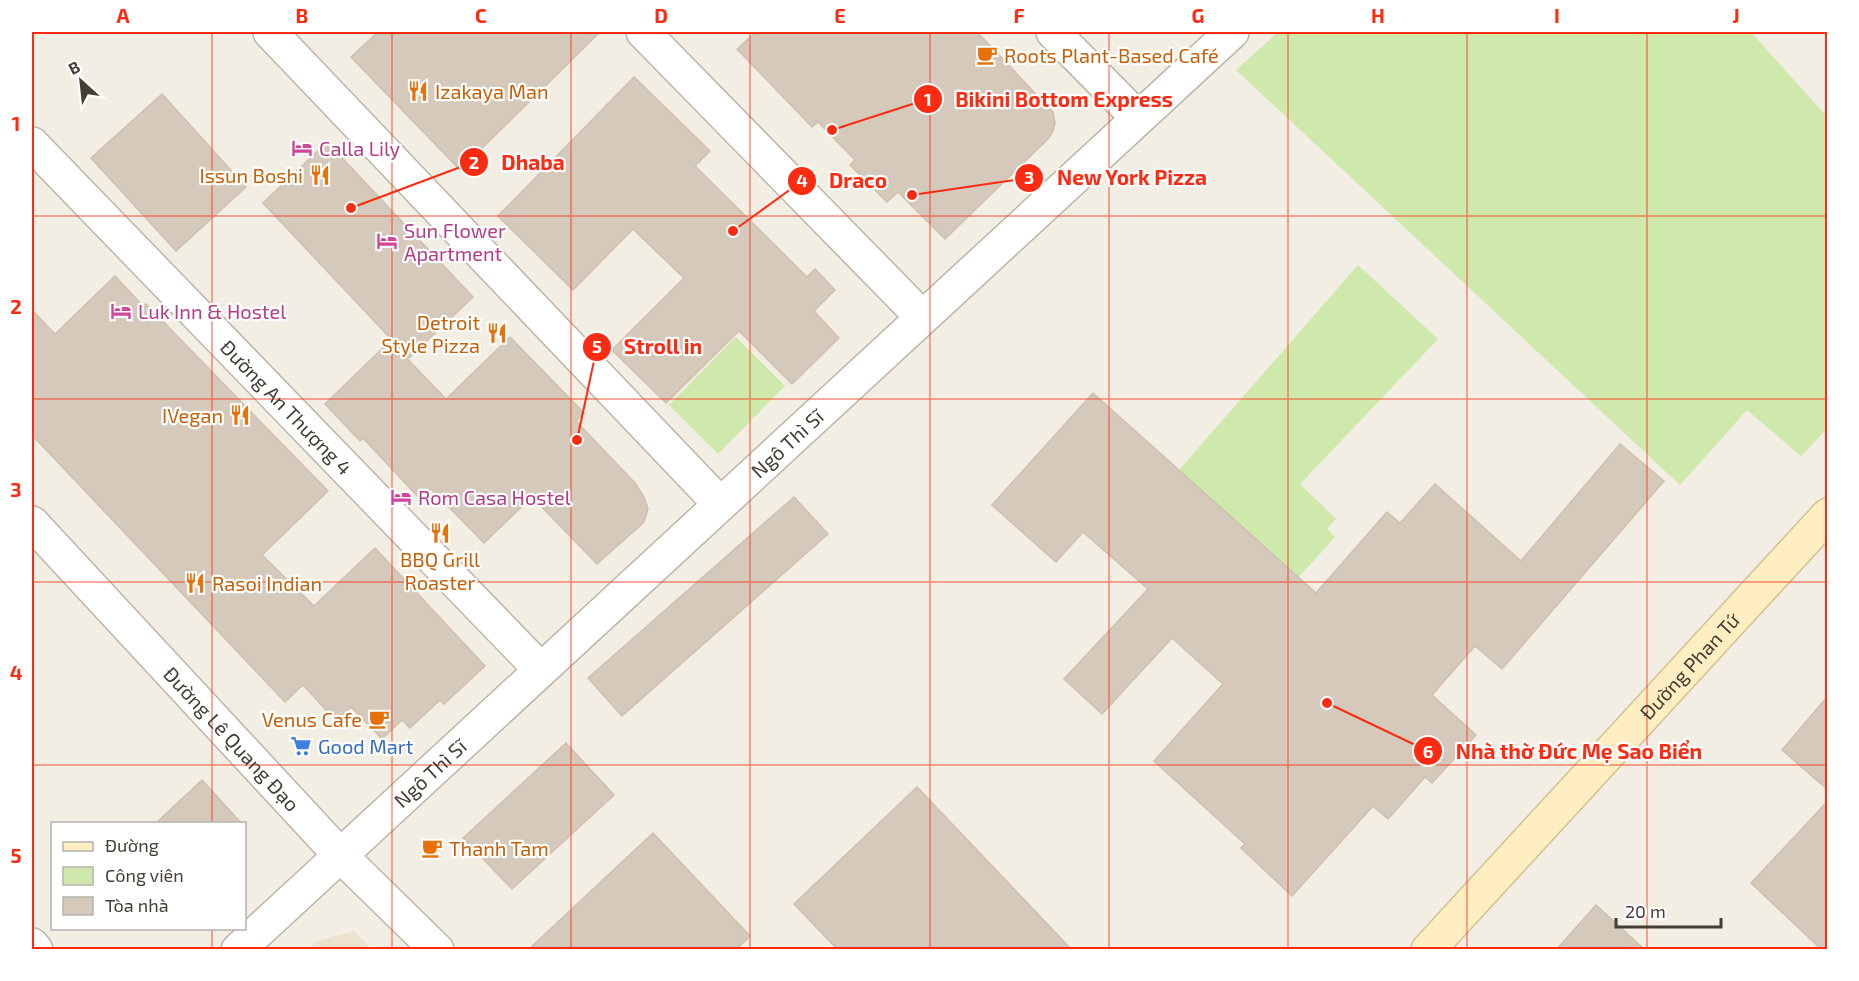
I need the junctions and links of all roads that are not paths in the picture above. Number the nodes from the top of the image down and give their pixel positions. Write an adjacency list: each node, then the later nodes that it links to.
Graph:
1 (270, 32): 8 (street)
2 (643, 32): 7 (street)
3 (1053, 32): 5 (street)
4 (1232, 32): 5 (street, Ngô Thì Sĩ)
5 (1138, 118): 7 (street, Ngô Thì Sĩ)
6 (32, 144): 11 (street, Đường An Thượng 4)
7 (922, 317): 8 (street, Ngô Thì Sĩ)
8 (720, 504): 11 (street, Ngô Thì Sĩ)
9 (1827, 515): 17 (street, Đường Phan Tứ)
10 (32, 523): 12 (street, Đường Lê Quang Đạo)
11 (541, 670): 12 (street, Ngô Thì Sĩ)
12 (340, 855): 15 (street, Ngô Thì Sĩ); 16 (street, Đường Lê Quang Đạo)
13 (32, 945): 14 (street)
14 (36, 950)
15 (238, 950)
16 (437, 950)
17 (1428, 950)

